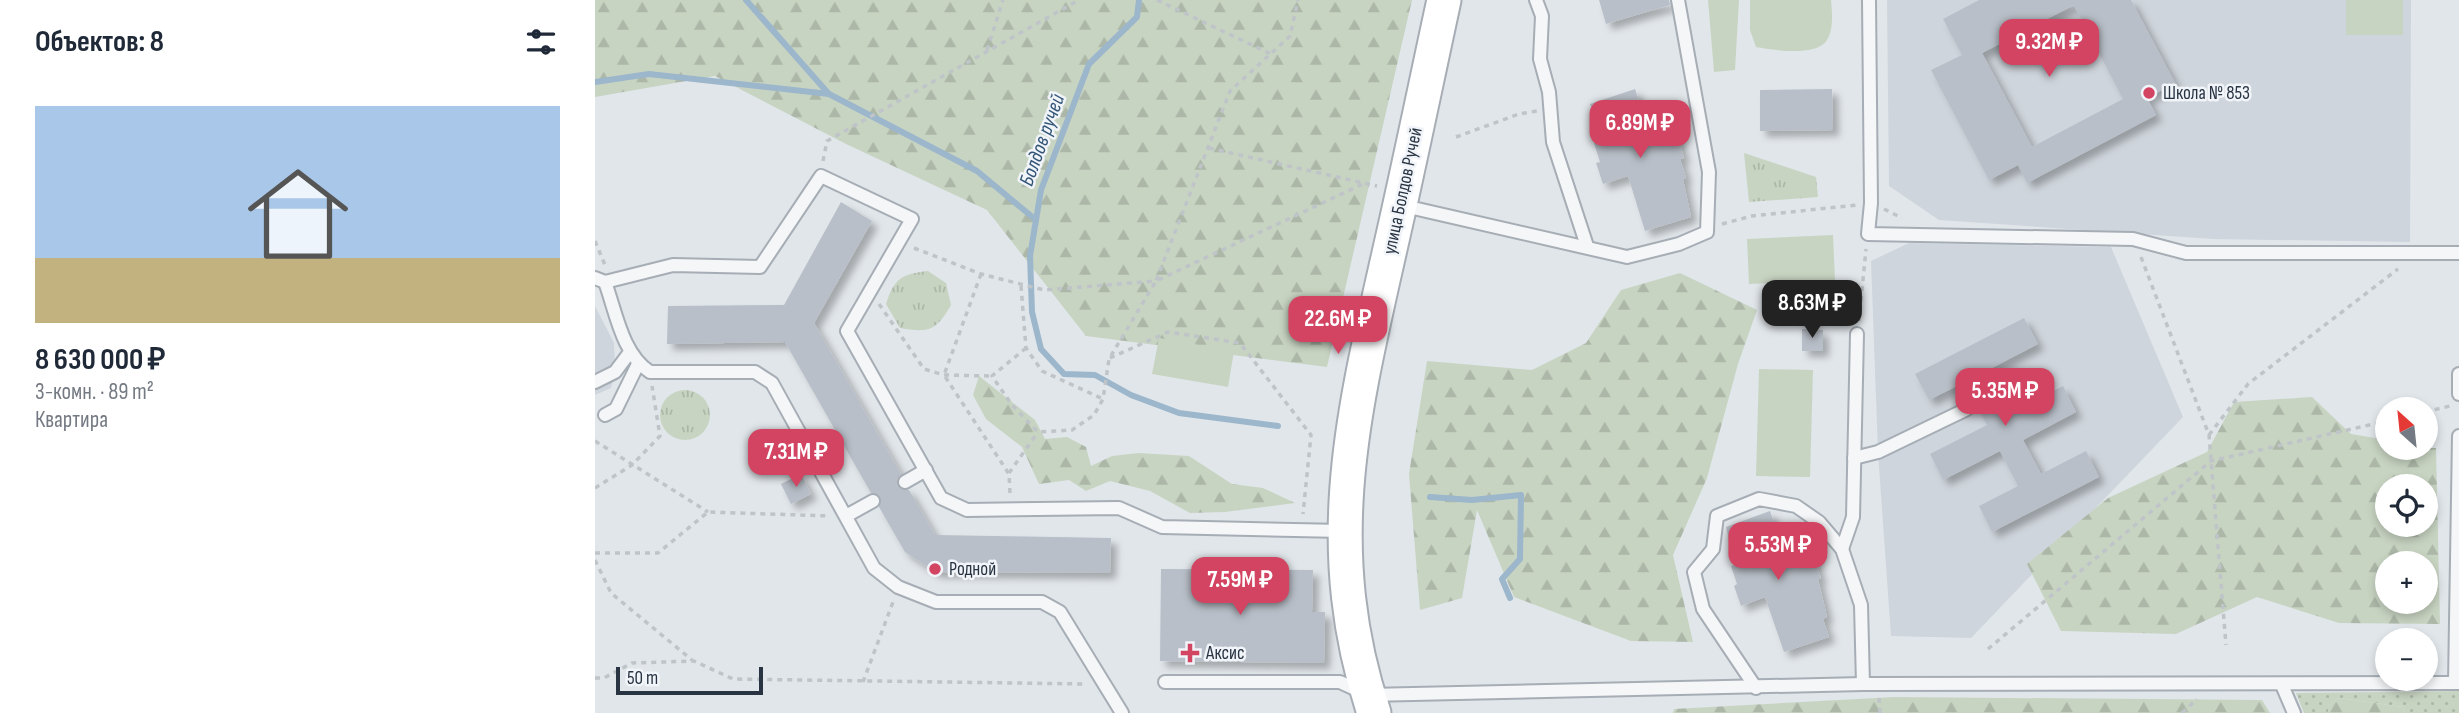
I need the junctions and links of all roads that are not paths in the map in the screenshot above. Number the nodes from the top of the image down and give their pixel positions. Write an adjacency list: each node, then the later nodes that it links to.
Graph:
1 (1444, 0): 5 (street, улица Болдов Ручей)
2 (1536, 0): 6 (lane)
3 (1678, 0): 6 (lane)
4 (1870, 0): 7 (lane)
5 (1401, 198): 6 (lane); 23 (street, улица Болдов Ручей)
6 (1587, 246)
7 (2459, 254)
8 (604, 280): 10 (lane); 19 (lane)
9 (1857, 334): 18 (lane)
10 (630, 352): 11 (lane); 13 (lane)
11 (638, 364): 16 (lane); 22 (lane)
12 (2459, 374): 14 (lane)
13 (595, 382)
14 (2459, 394)
15 (1967, 409): 18 (lane)
16 (605, 415)
17 (2459, 436): 26 (lane)
18 (1854, 458): 24 (lane)
19 (926, 470): 20 (lane); 23 (lane)
20 (905, 482)
21 (873, 500): 22 (lane)
22 (846, 516): 31 (lane)
23 (1343, 531): 30 (street, улица Болдов Ручей)
24 (1842, 549): 27 (lane); 29 (lane)
25 (1165, 682): 30 (lane)
26 (2457, 683): 28 (lane)
27 (1863, 684): 28 (lane); 29 (lane)
28 (2282, 685): 32 (lane)
29 (1756, 688): 30 (lane)
30 (1371, 704)
31 (1122, 713)
32 (2294, 713)

